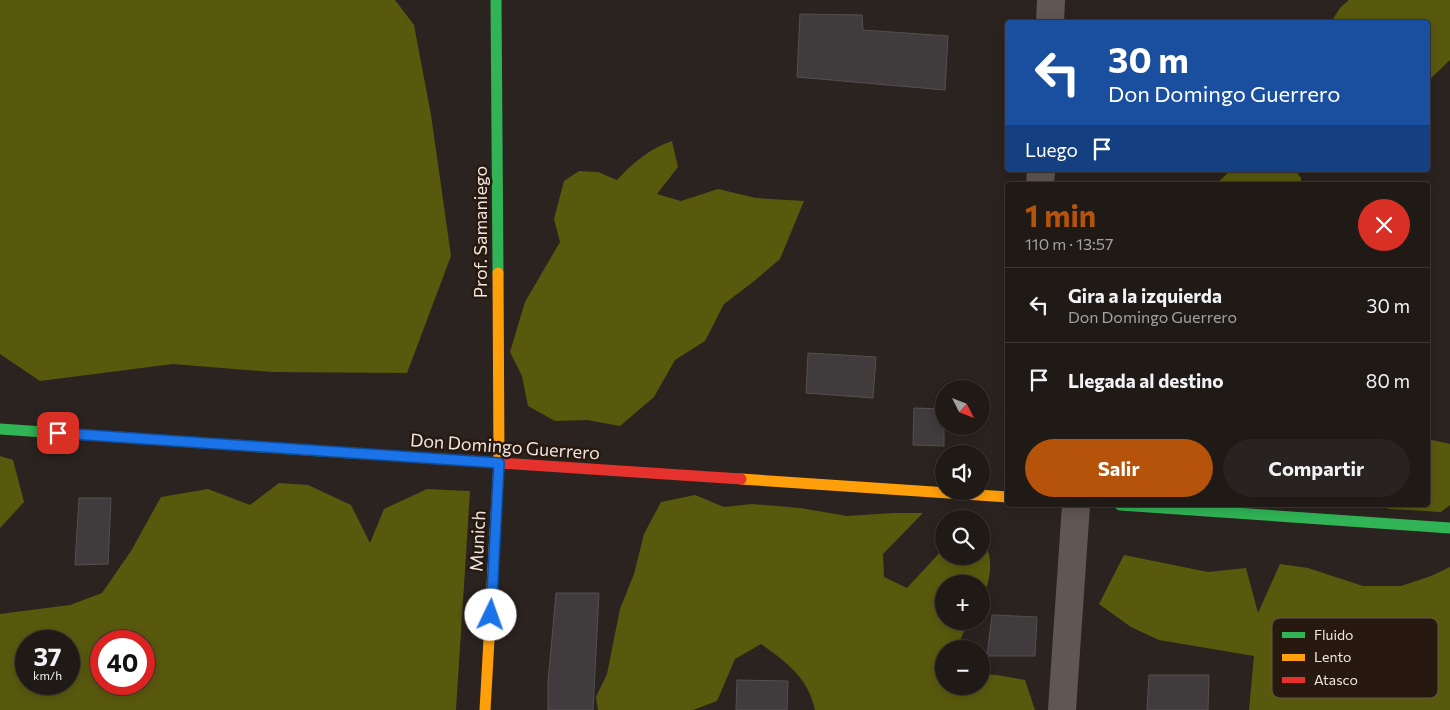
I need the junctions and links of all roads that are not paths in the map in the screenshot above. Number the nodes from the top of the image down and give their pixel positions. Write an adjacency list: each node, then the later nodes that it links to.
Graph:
1 (496, 0): 5 (street, Prof. Samaniego)
2 (1052, 0): 3 (street)
3 (1050, 20)
4 (0, 429): 5 (street, Don Domingo Guerrero)
5 (499, 463): 6 (street, Don Domingo Guerrero); 10 (street, Munich)
6 (1005, 498)
7 (1076, 507): 11 (street)
8 (1149, 507): 9 (street)
9 (1450, 528)
10 (486, 710)
11 (1062, 710)

